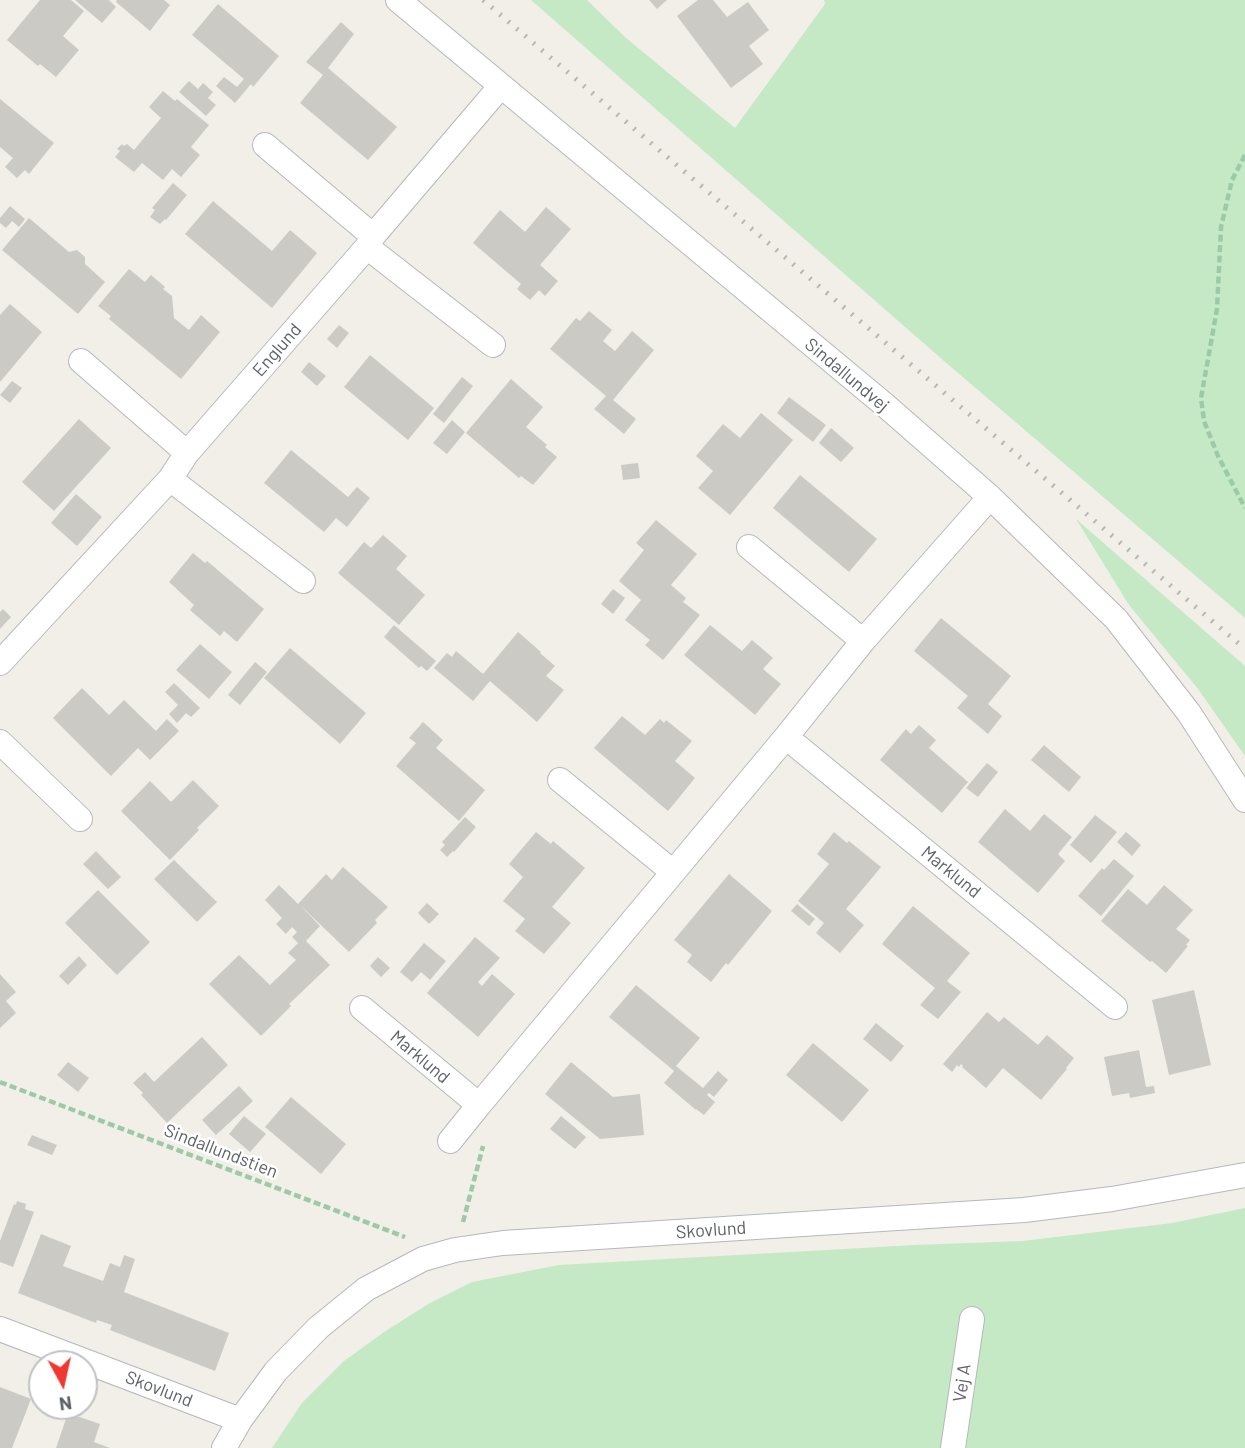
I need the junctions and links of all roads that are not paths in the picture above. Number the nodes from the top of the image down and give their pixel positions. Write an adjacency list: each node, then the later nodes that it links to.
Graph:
1 (397, 0): 2 (street, Sindallundvej)
2 (500, 87): 4 (street, Englund); 9 (street, Sindallundvej)
3 (265, 145): 4 (street)
4 (370, 241): 5 (street); 7 (street, Englund)
5 (493, 345)
6 (81, 361): 7 (street)
7 (187, 453): 8 (street, Englund)
8 (170, 479): 11 (street); 13 (street, Englund)
9 (990, 497): 12 (street); 17 (street, Sindallundvej)
10 (749, 547): 12 (street)
11 (303, 581)
12 (863, 641): 14 (street)
13 (0, 663)
14 (786, 737): 19 (street); 20 (street, Marklund)
15 (0, 742): 18 (street)
16 (561, 779): 19 (street)
17 (1245, 800)
18 (80, 819)
19 (673, 872): 22 (street)
20 (1115, 1007)
21 (362, 1008): 22 (street, Marklund)
22 (479, 1105): 23 (street)
23 (450, 1141)
24 (1245, 1175): 27 (street, Skovlund)
25 (972, 1319): 29 (street, Vej A)
26 (0, 1329): 27 (street, Skovlund)
27 (240, 1420): 28 (street, Skovlund)
28 (224, 1448)
29 (953, 1448)

